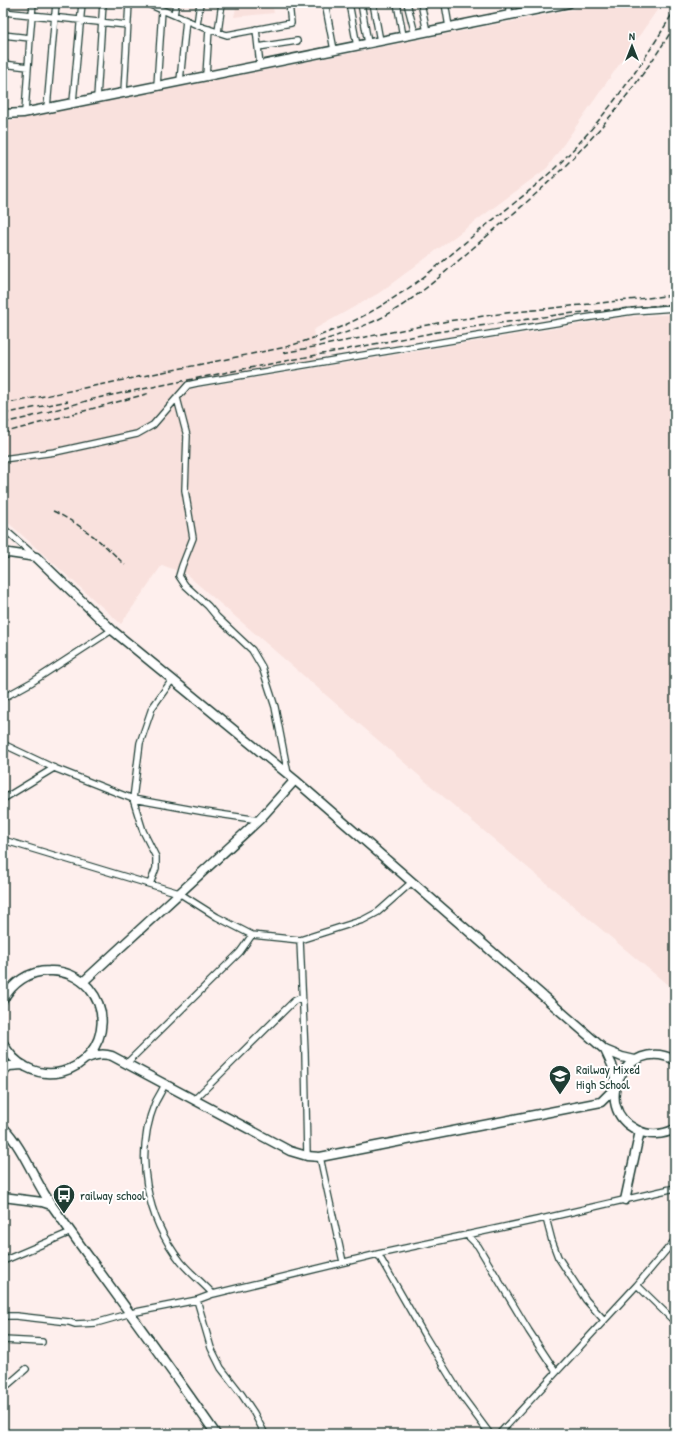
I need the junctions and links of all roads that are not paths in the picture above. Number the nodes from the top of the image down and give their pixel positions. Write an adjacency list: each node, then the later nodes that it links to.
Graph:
1 (33, 3): 23 (street)
2 (56, 3): 26 (street)
3 (82, 3): 28 (street)
4 (103, 3): 29 (street)
5 (129, 3): 30 (street)
6 (176, 3): 24 (street)
7 (200, 3): 31 (street)
8 (222, 3): 35 (street)
9 (289, 3): 34 (street)
10 (324, 3): 46 (street)
11 (349, 3): 44 (street)
12 (360, 3): 43 (street)
13 (373, 3): 42 (street)
14 (397, 3): 39 (street)
15 (407, 3): 37 (street)
16 (421, 3): 36 (street)
17 (445, 3): 32 (street)
18 (509, 3): 25 (street)
19 (569, 3): 25 (street)
20 (150, 4): 21 (street)
21 (162, 10): 24 (street); 52 (street)
22 (3, 12): 23 (street)
23 (32, 15): 26 (street); 40 (street)
24 (174, 15): 27 (street)
25 (510, 15): 32 (street)
26 (54, 18): 28 (street); 56 (street)
27 (186, 20): 31 (street); 51 (street)
28 (80, 21): 29 (street); 55 (street)
29 (102, 23): 30 (street); 54 (street)
30 (127, 25): 53 (street)
31 (197, 25): 33 (street)
32 (449, 27): 36 (street)
33 (209, 29): 35 (street); 50 (street)
34 (256, 29): 35 (street); 45 (street)
35 (218, 32)
36 (427, 32): 37 (street)
37 (416, 34): 39 (street)
38 (3, 35): 40 (street)
39 (403, 36): 42 (street)
40 (30, 38): 49 (street)
41 (296, 41): 45 (street)
42 (380, 41): 43 (street)
43 (368, 43): 44 (street)
44 (357, 46): 46 (street)
45 (258, 47): 48 (street)
46 (334, 50): 48 (street)
47 (3, 64): 49 (street)
48 (260, 65): 50 (street)
49 (28, 67): 57 (street)
50 (206, 76): 51 (street)
51 (180, 81): 52 (street)
52 (157, 86): 53 (street)
53 (124, 92): 54 (street)
54 (97, 98): 55 (street)
55 (73, 102): 56 (street)
56 (47, 108): 57 (street)
57 (25, 112): 58 (street)
58 (3, 114)
59 (675, 308): 60 (street)
60 (177, 398): 61 (street); 70 (street)
61 (3, 459)
62 (3, 528): 64 (street)
63 (3, 554): 64 (street)
64 (36, 558): 65 (street)
65 (112, 630): 66 (street); 67 (street)
66 (172, 680): 70 (street); 72 (street)
67 (3, 698)
68 (3, 744): 69 (street)
69 (54, 768): 71 (street); 72 (street)
70 (291, 778): 73 (street); 75 (street)
71 (3, 798)
72 (133, 799): 73 (street); 76 (street)
73 (259, 820): 77 (street)
74 (3, 840): 76 (street)
75 (412, 882): 79 (street); 86 (street)
76 (150, 884): 77 (street)
77 (179, 893): 78 (street); 80 (street)
78 (252, 935): 79 (street); 92 (street)
79 (300, 940): 82 (street)
80 (83, 982): 81 (street); 84 (street)
81 (6, 989): 83 (street)
82 (302, 997): 97 (street); 103 (street)
83 (3, 1000)
84 (99, 1036): 88 (street); 89 (street)
85 (3, 1043): 87 (street)
86 (606, 1050): 90 (street); 96 (street)
87 (7, 1051): 93 (street); 94 (street)
88 (112, 1056): 89 (street); 92 (street)
89 (85, 1059): 93 (street)
90 (635, 1060): 91 (street); 96 (street)
91 (675, 1060)
92 (126, 1064): 95 (street)
93 (23, 1065): 94 (street)
94 (4, 1070)
95 (165, 1084): 97 (street); 117 (street)
96 (616, 1085): 98 (street); 99 (street)
97 (194, 1100): 103 (street)
98 (601, 1102): 99 (street); 104 (street)
99 (618, 1112): 102 (street)
100 (3, 1127): 108 (street)
101 (675, 1129): 102 (street)
102 (640, 1132): 107 (street)
103 (307, 1156): 104 (street)
104 (320, 1157): 115 (street)
105 (675, 1188): 107 (street)
106 (3, 1198): 108 (street)
107 (625, 1200): 109 (street)
108 (51, 1205): 110 (street)
109 (546, 1218): 111 (street); 121 (street)
110 (71, 1232): 114 (street); 119 (street)
111 (467, 1235): 113 (street); 126 (street)
112 (675, 1240): 116 (street)
113 (378, 1254): 115 (street); 130 (street)
114 (3, 1261)
115 (343, 1262): 117 (street)
116 (637, 1285): 121 (street); 122 (street)
117 (213, 1294): 118 (street)
118 (197, 1300): 119 (street); 129 (street)
119 (131, 1313): 120 (street); 128 (street)
120 (3, 1316)
121 (604, 1320): 126 (street)
122 (675, 1322)
123 (3, 1340): 124 (street)
124 (42, 1342)
125 (26, 1369): 127 (street)
126 (556, 1372): 131 (street)
127 (3, 1388)
128 (216, 1434)
129 (265, 1434)
130 (490, 1434)
131 (499, 1434)

